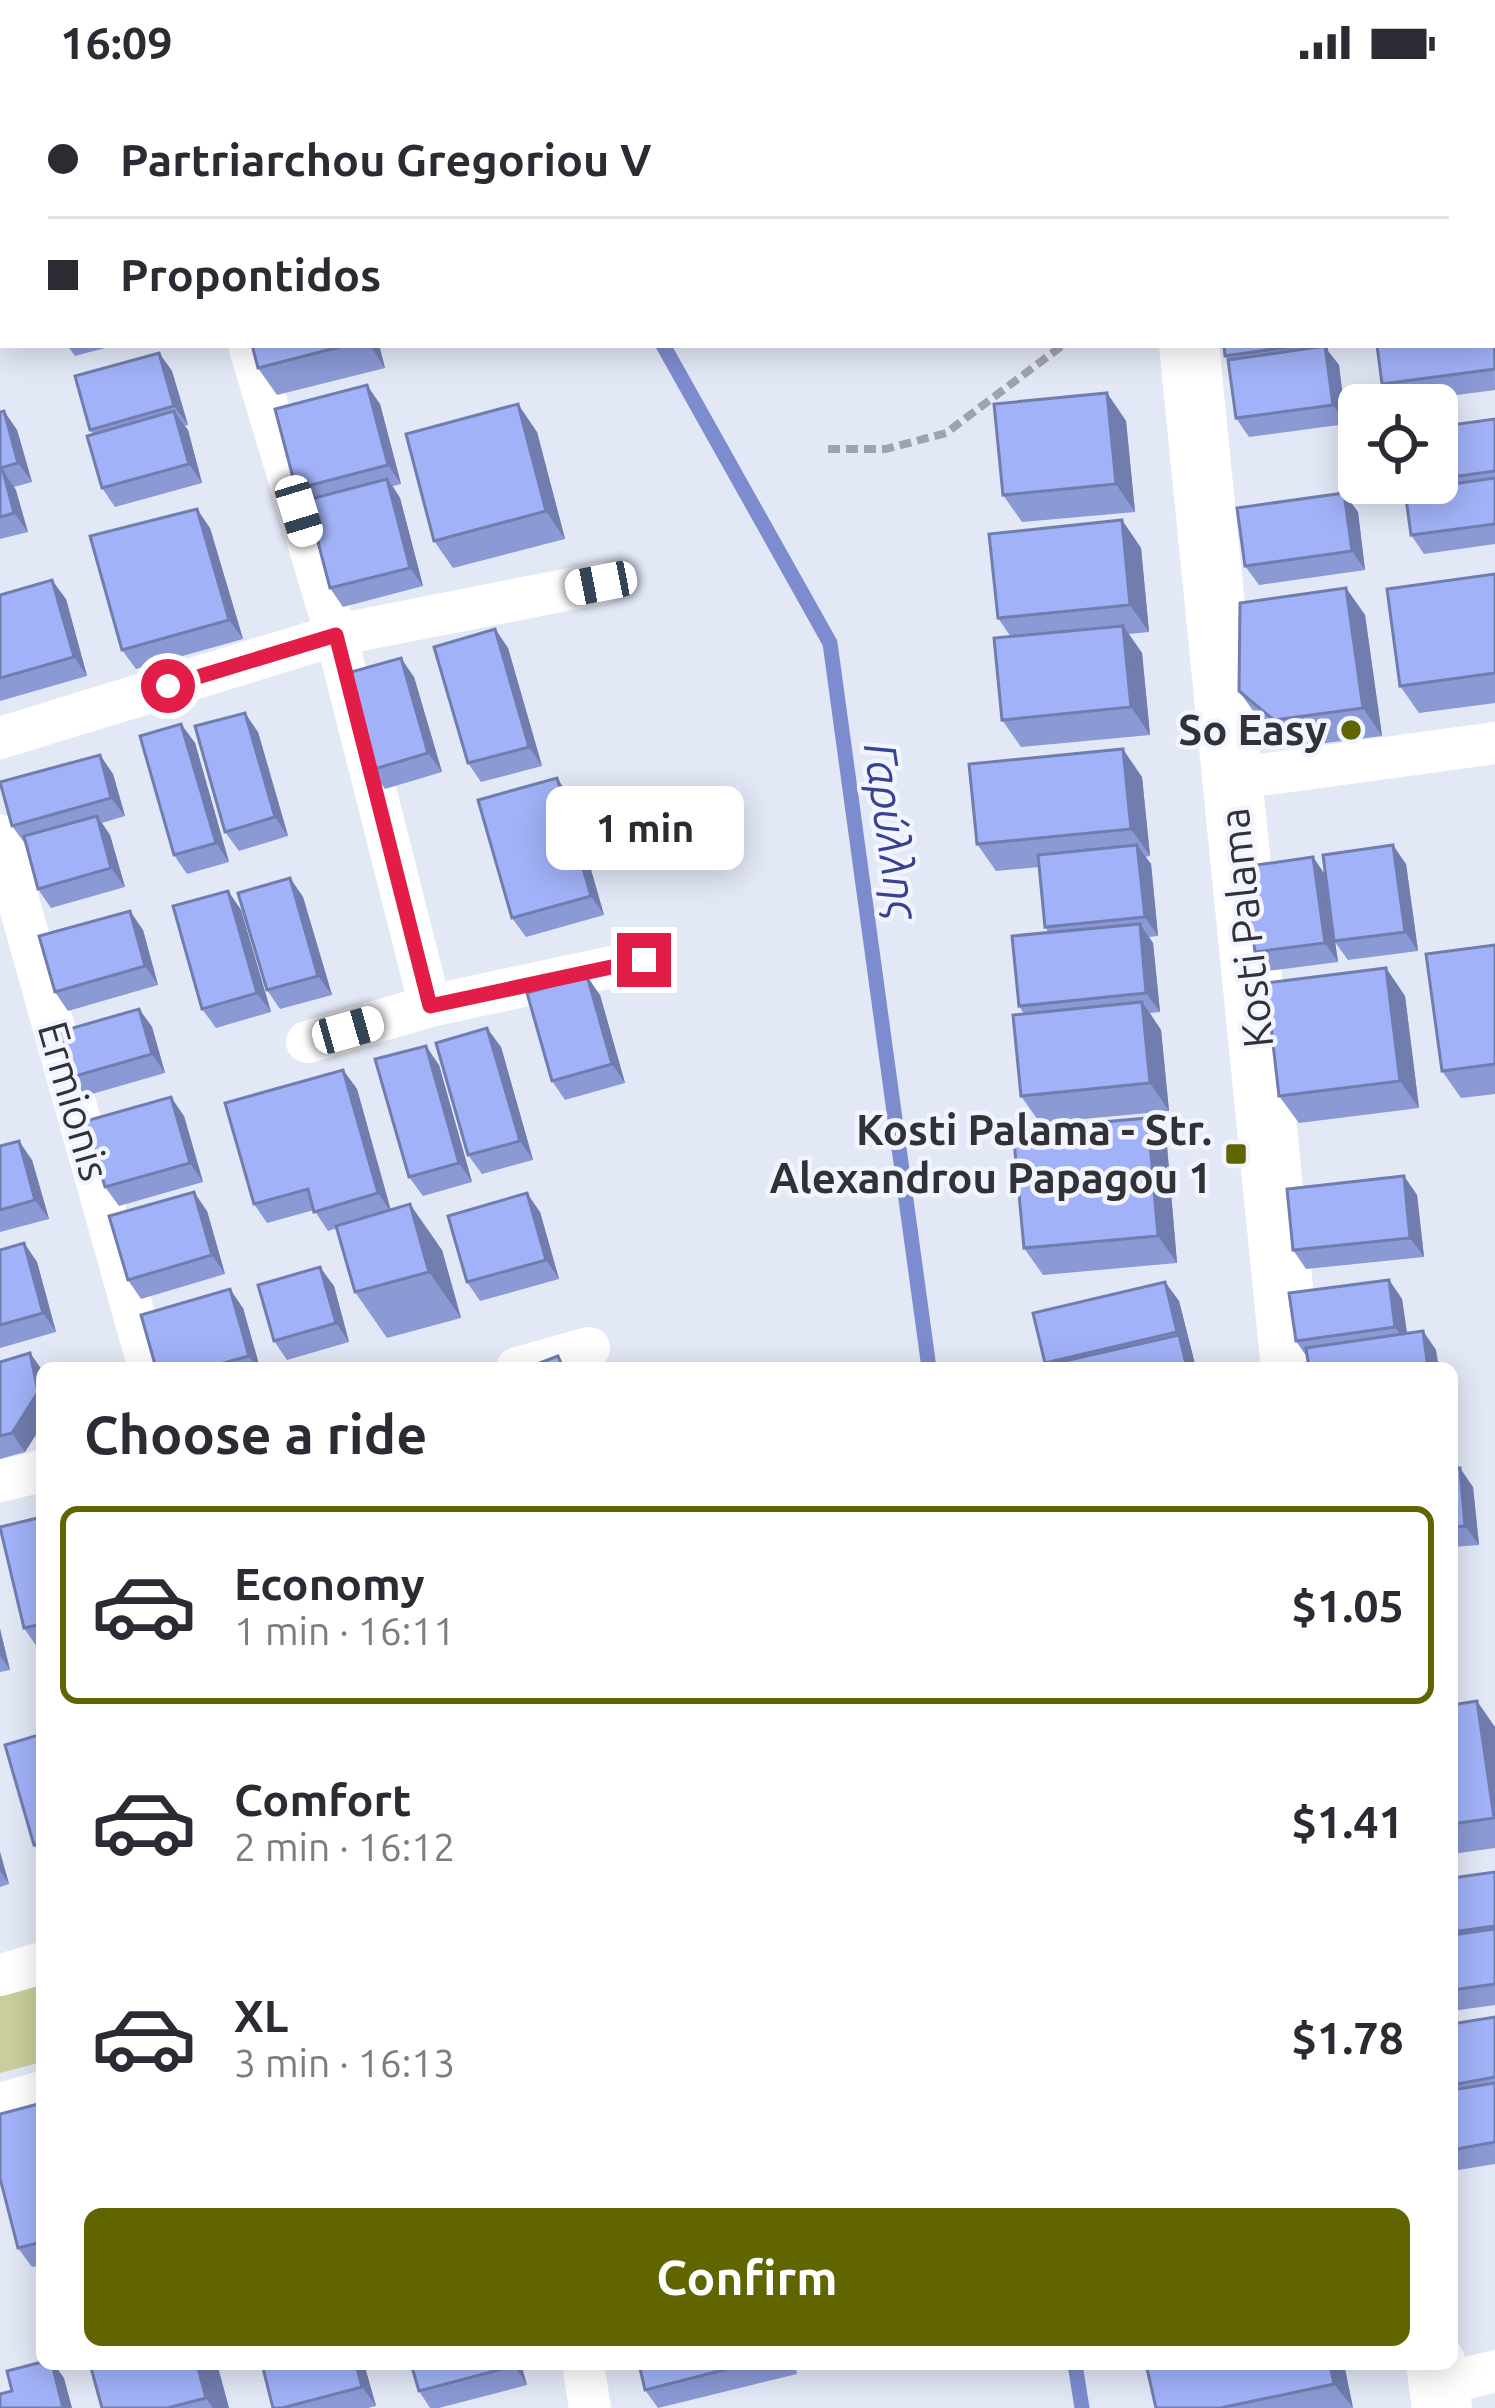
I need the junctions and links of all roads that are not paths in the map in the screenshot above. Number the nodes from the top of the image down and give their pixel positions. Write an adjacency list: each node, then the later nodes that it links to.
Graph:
1 (250, 348): 4 (street)
2 (1189, 348): 7 (street, Kosti Palama)
3 (601, 583): 4 (street)
4 (336, 635): 5 (street); 10 (street)
5 (0, 738)
6 (1495, 743): 7 (street)
7 (1231, 779): 15 (street, Kosti Palama)
8 (0, 835): 13 (street, Ermionis)
9 (644, 960): 10 (street)
10 (430, 1006): 11 (street)
11 (308, 1042)
12 (589, 1348): 14 (street)
13 (147, 1362)
14 (539, 1362)
15 (1290, 1362)
16 (36, 1472): 17 (street)
17 (0, 1481)
18 (36, 1965): 19 (street)
19 (0, 1976)
20 (36, 2094): 21 (street)
21 (0, 2104)
22 (584, 2370): 23 (street)
23 (590, 2408)

